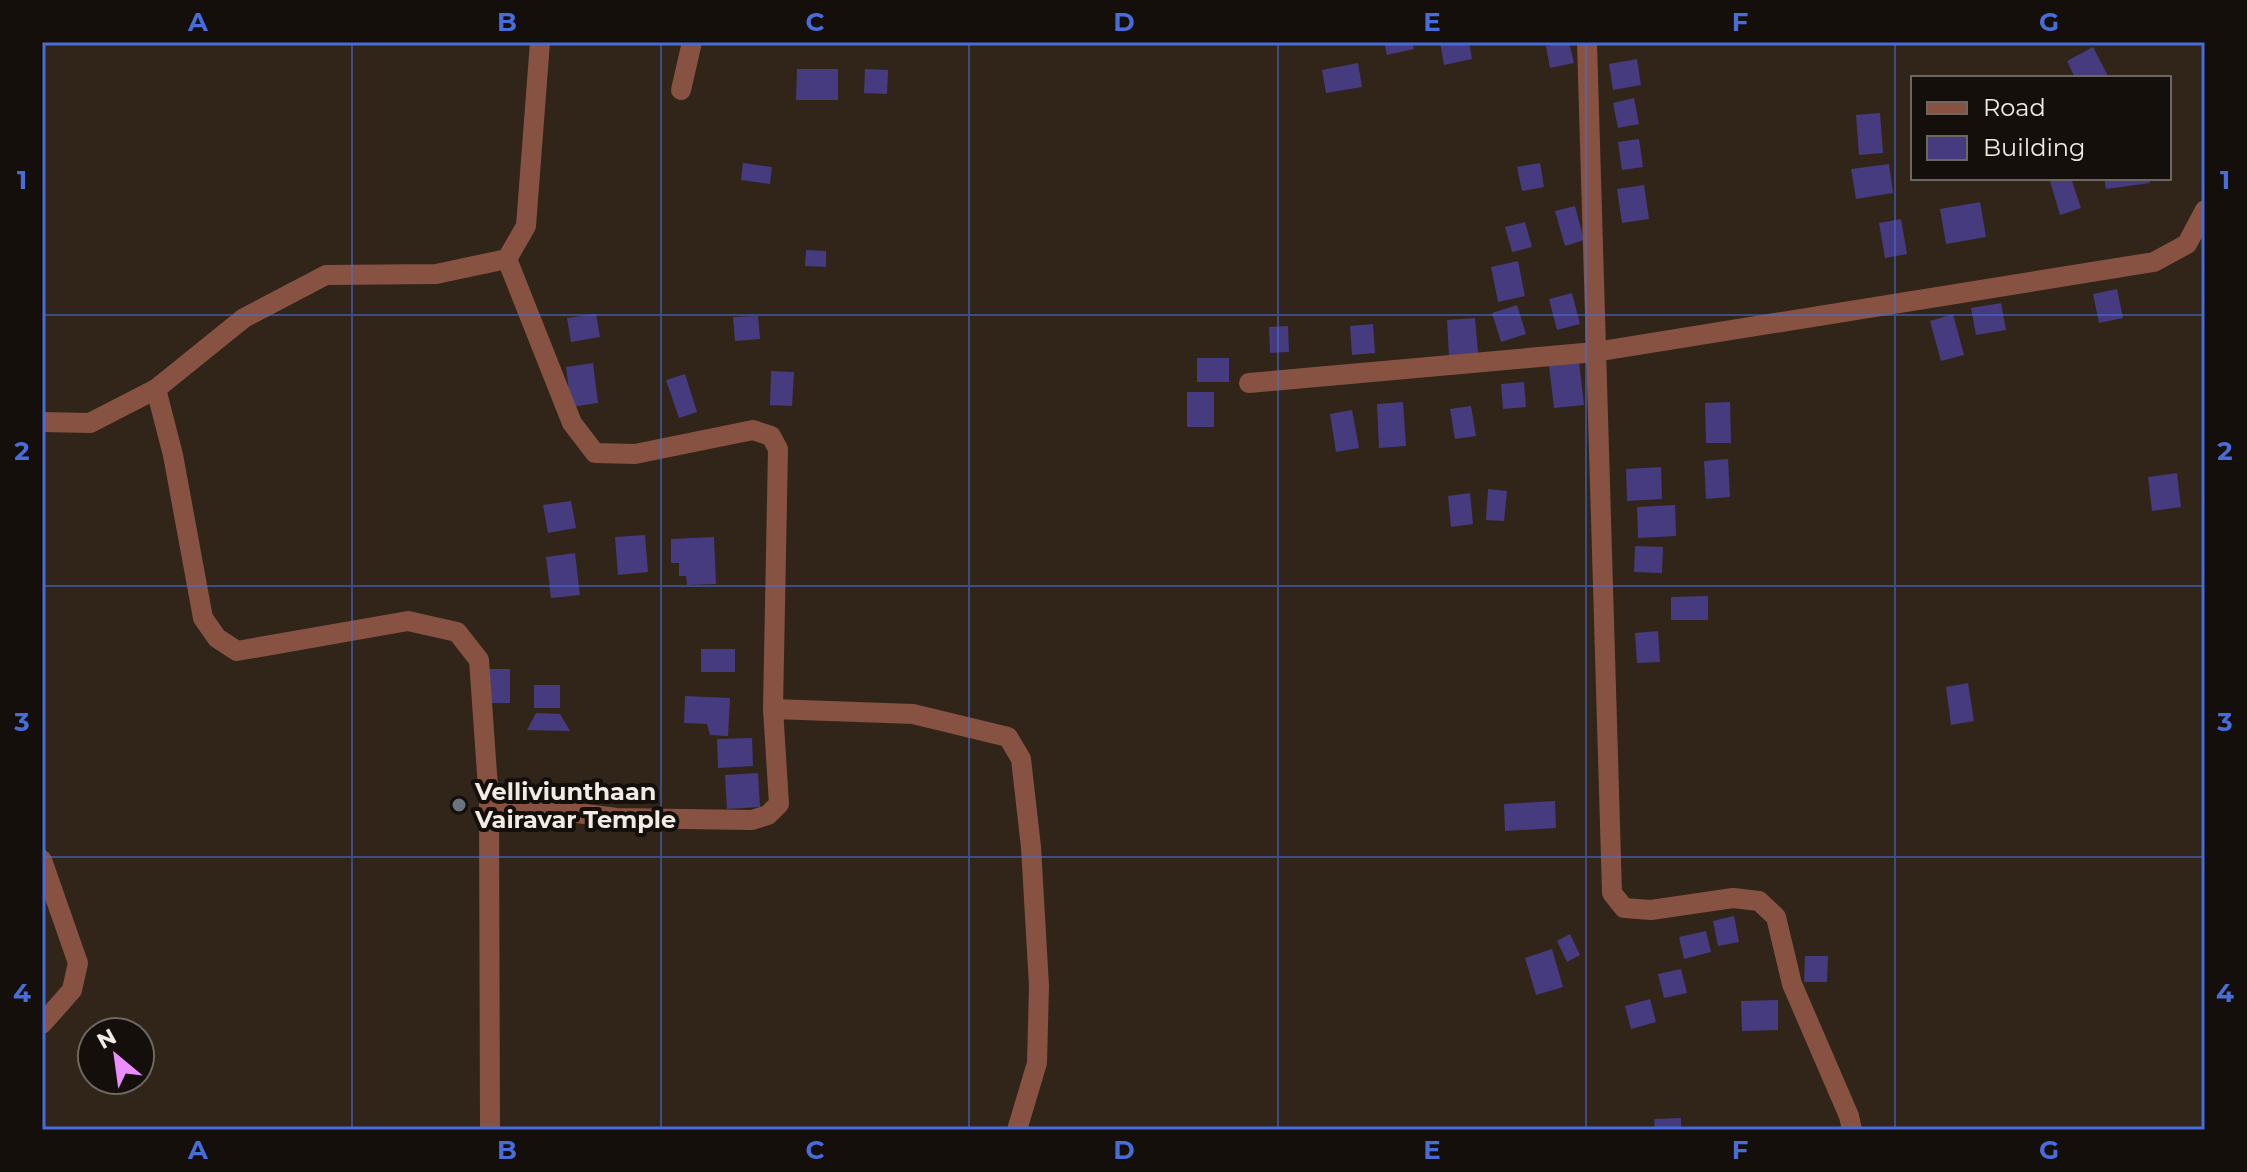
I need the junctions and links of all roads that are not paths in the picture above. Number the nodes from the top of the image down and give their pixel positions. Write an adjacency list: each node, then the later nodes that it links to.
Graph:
1 (540, 42): 6 (street)
2 (692, 42): 4 (street)
3 (1587, 42): 7 (street)
4 (681, 90)
5 (2205, 210): 7 (street)
6 (507, 259): 9 (street); 11 (street)
7 (1595, 352): 8 (street); 17 (street)
8 (1249, 383)
9 (156, 389): 10 (street); 12 (street)
10 (42, 422)
11 (773, 709): 12 (street); 16 (street)
12 (489, 802): 15 (street)
13 (42, 860): 14 (street)
14 (42, 1024)
15 (490, 1130)
16 (1017, 1130)
17 (1852, 1130)

